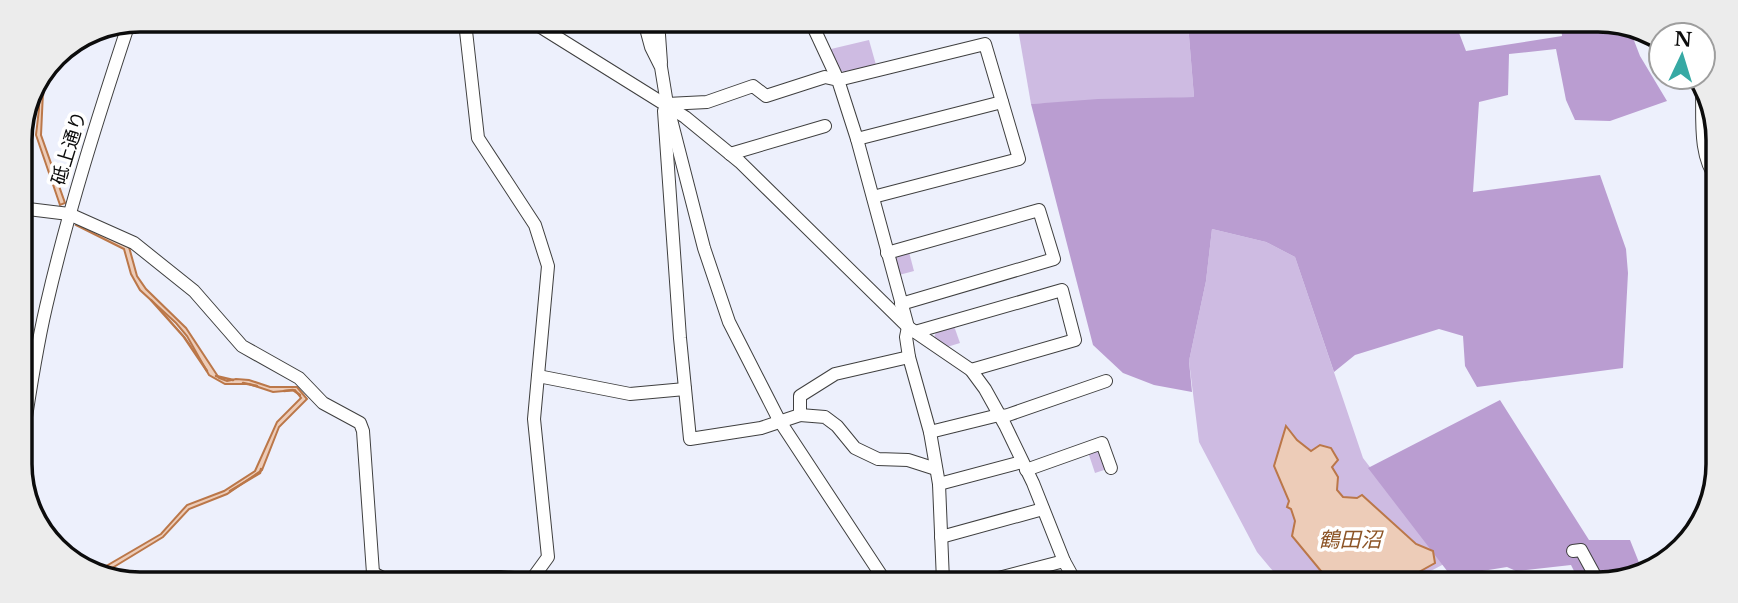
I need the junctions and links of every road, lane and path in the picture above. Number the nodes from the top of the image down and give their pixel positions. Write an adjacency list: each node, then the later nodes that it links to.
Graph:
1 (126, 32): 18 (street, 砥上通り)
2 (466, 32): 25 (street)
3 (549, 32): 10 (street)
4 (647, 32): 7 (street)
5 (659, 32): 7 (street)
6 (816, 32): 8 (street)
7 (661, 67): 10 (street)
8 (838, 80): 9 (street); 10 (street); 13 (street)
9 (1002, 102): 13 (street); 16 (street)
10 (667, 104): 14 (street); 27 (street); 30 (street)
11 (1703, 113): 15 (street)
12 (825, 126): 14 (street)
13 (857, 139): 16 (street)
14 (730, 153): 21 (street)
15 (1706, 154)
16 (873, 197): 19 (street)
17 (32, 209): 18 (street)
18 (69, 214): 23 (street, 砥上通り); 45 (street)
19 (887, 253): 20 (street); 20 (street)
20 (901, 304): 21 (street)
21 (911, 330): 22 (street); 24 (street); 24 (street)
22 (909, 357): 28 (street); 31 (street)
23 (32, 370)
24 (971, 370): 29 (street)
25 (538, 376): 27 (street); 46 (street)
26 (1106, 381): 29 (street)
27 (685, 389): 30 (street)
28 (800, 415): 30 (street); 34 (street)
29 (999, 415): 31 (street); 32 (street)
30 (779, 420): 40 (street)
31 (930, 432): 34 (street)
32 (1024, 466): 33 (street); 35 (street); 36 (street)
33 (1111, 468)
34 (936, 469): 35 (street)
35 (939, 484): 37 (street)
36 (1043, 509): 37 (street); 39 (street)
37 (941, 537): 41 (street)
38 (1573, 551): 44 (street)
39 (1064, 561): 42 (street); 43 (street)
40 (878, 571)
41 (943, 571)
42 (1024, 571)
43 (1070, 571)
44 (1592, 571)
45 (371, 572)
46 (536, 572)

